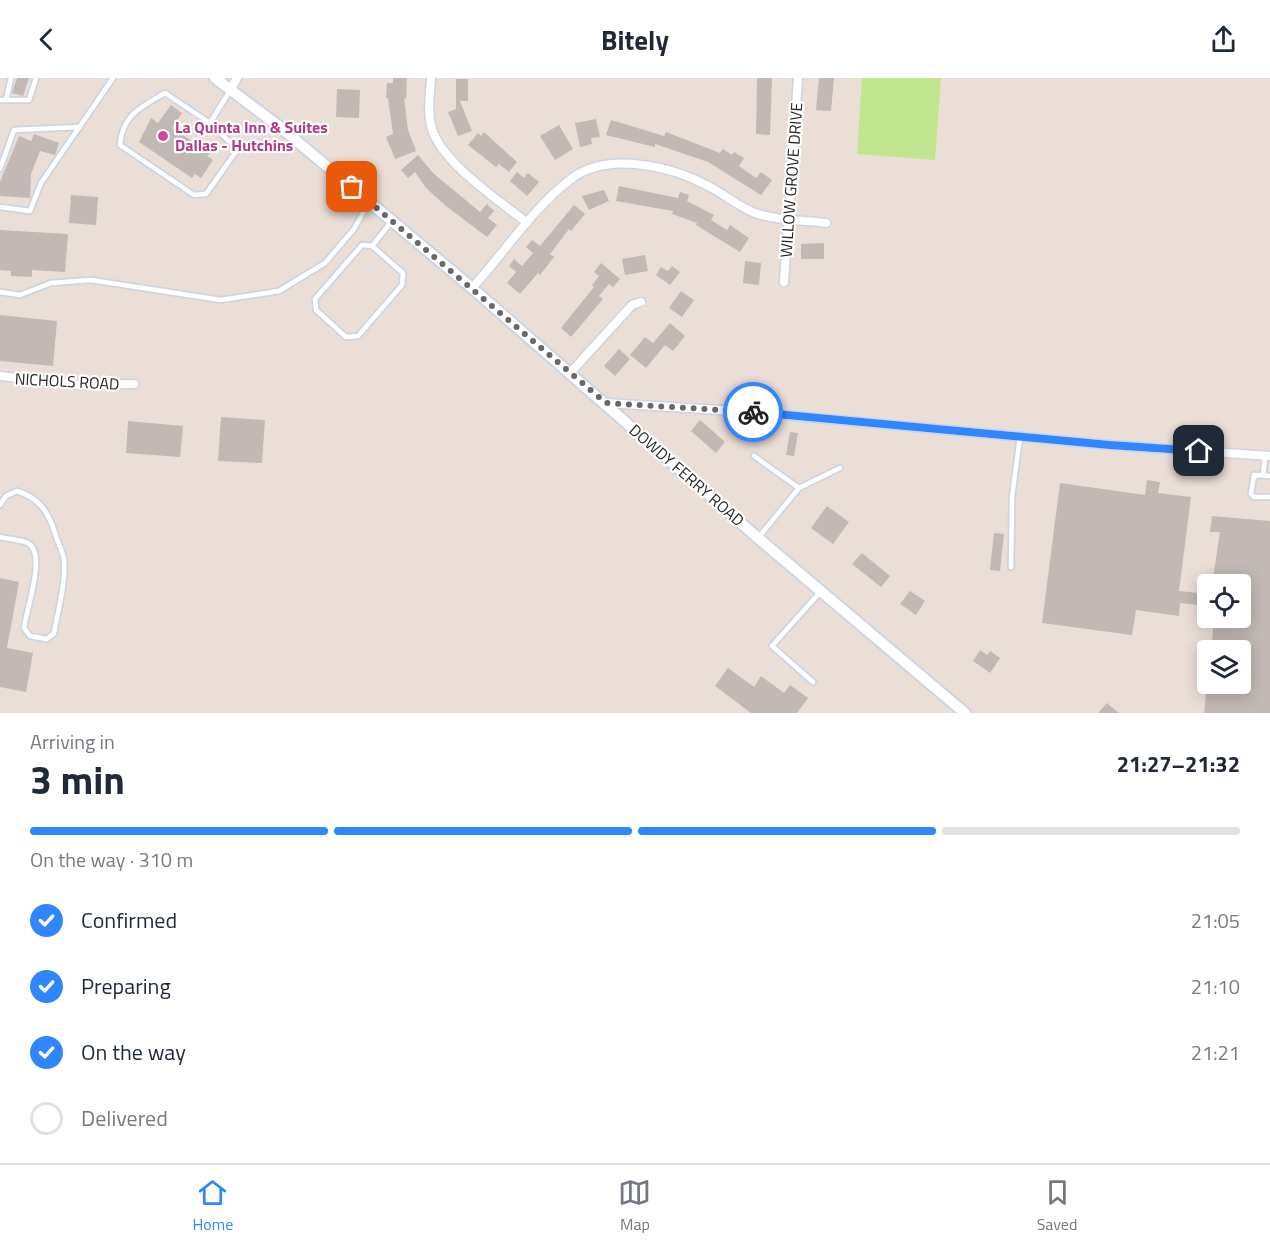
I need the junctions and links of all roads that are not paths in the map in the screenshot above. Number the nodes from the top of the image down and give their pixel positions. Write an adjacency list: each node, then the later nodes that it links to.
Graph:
1 (11, 78): 10 (lane)
2 (36, 78): 10 (lane)
3 (113, 78): 12 (lane)
4 (214, 78): 8 (street, DOWDY FERRY ROAD)
5 (237, 78): 8 (street)
6 (431, 78): 18 (street)
7 (798, 78): 16 (street, WILLOW GROVE DRIVE)
8 (231, 89): 11 (lane); 14 (street, DOWDY FERRY ROAD)
9 (0, 100): 10 (lane)
10 (6, 100)
11 (210, 123): 11 (lane)
12 (80, 127): 13 (lane); 15 (lane)
13 (0, 169)
14 (369, 202): 17 (street, DOWDY FERRY ROAD); 23 (lane)
15 (0, 207)
16 (789, 218): 18 (street); 19 (street); 21 (street, WILLOW GROVE DRIVE)
17 (392, 221): 20 (lane); 22 (street, DOWDY FERRY ROAD)
18 (527, 223): 22 (street)
19 (826, 223)
20 (372, 246): 20 (lane)
21 (784, 282)
22 (472, 288): 25 (street, DOWDY FERRY ROAD)
23 (0, 292)
24 (641, 302): 25 (street)
25 (570, 373): 28 (street, DOWDY FERRY ROAD)
26 (0, 376): 27 (street, NICHOLS ROAD)
27 (134, 384)
28 (606, 403): 29 (street); 39 (street, DOWDY FERRY ROAD)
29 (1020, 437): 31 (street); 40 (lane)
30 (754, 456): 35 (lane)
31 (1268, 456): 33 (lane)
32 (840, 468): 35 (lane)
33 (1263, 475): 34 (lane); 36 (lane)
34 (1270, 476)
35 (799, 488): 39 (lane)
36 (1270, 497)
37 (0, 505): 38 (lane)
38 (0, 537)
39 (758, 538): 41 (street, DOWDY FERRY ROAD)
40 (1011, 567)
41 (821, 591): 42 (lane); 43 (street, DOWDY FERRY ROAD)
42 (813, 682)
43 (965, 713)

